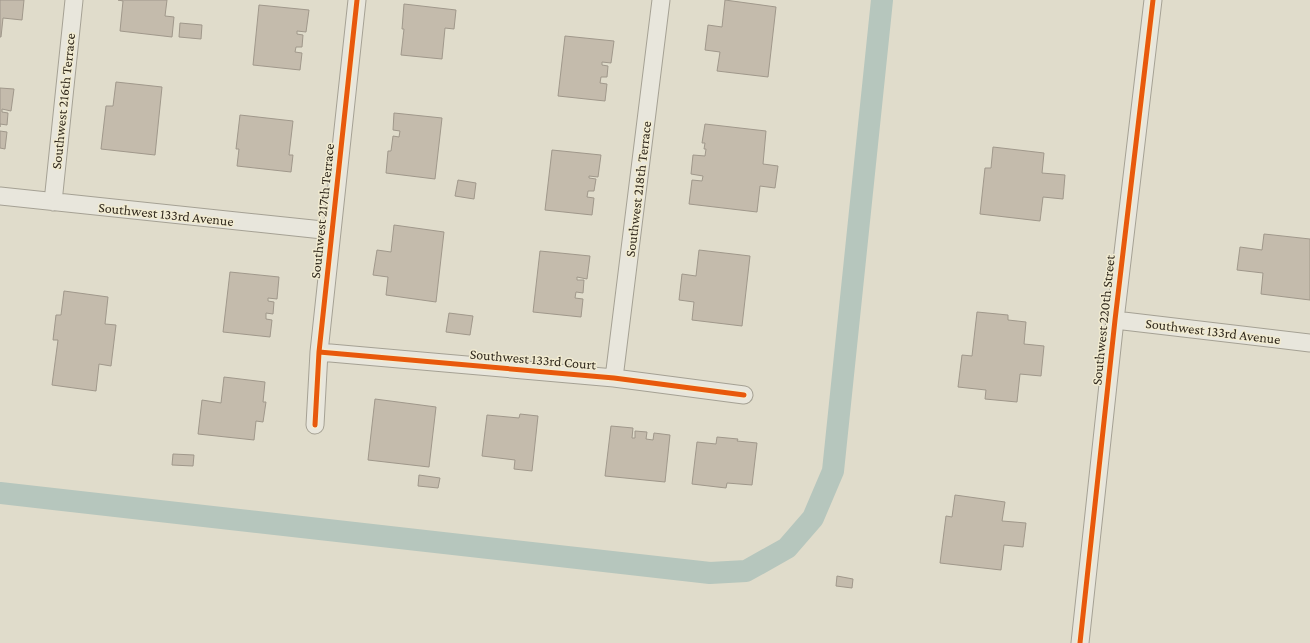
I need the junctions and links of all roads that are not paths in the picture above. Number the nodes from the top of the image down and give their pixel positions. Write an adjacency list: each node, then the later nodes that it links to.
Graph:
1 (74, 0): 6 (street, Southwest 216th Terrace)
2 (357, 0): 7 (street, Southwest 217th Terrace)
3 (661, 0): 11 (street, Southwest 218th Terrace)
4 (1153, 0): 8 (street, Southwest 220th Street)
5 (0, 196): 6 (street, Southwest 133rd Avenue)
6 (53, 202): 7 (street, Southwest 133rd Avenue)
7 (332, 231): 10 (street, Southwest 217th Terrace)
8 (1115, 320): 9 (street, Southwest 133rd Avenue); 14 (street, Southwest 220th Street)
9 (1310, 343)
10 (319, 352): 11 (street, Southwest 133rd Court); 13 (street, Southwest 217th Terrace)
11 (614, 378): 12 (street, Southwest 133rd Court)
12 (744, 395)
13 (315, 425)
14 (1080, 643)

